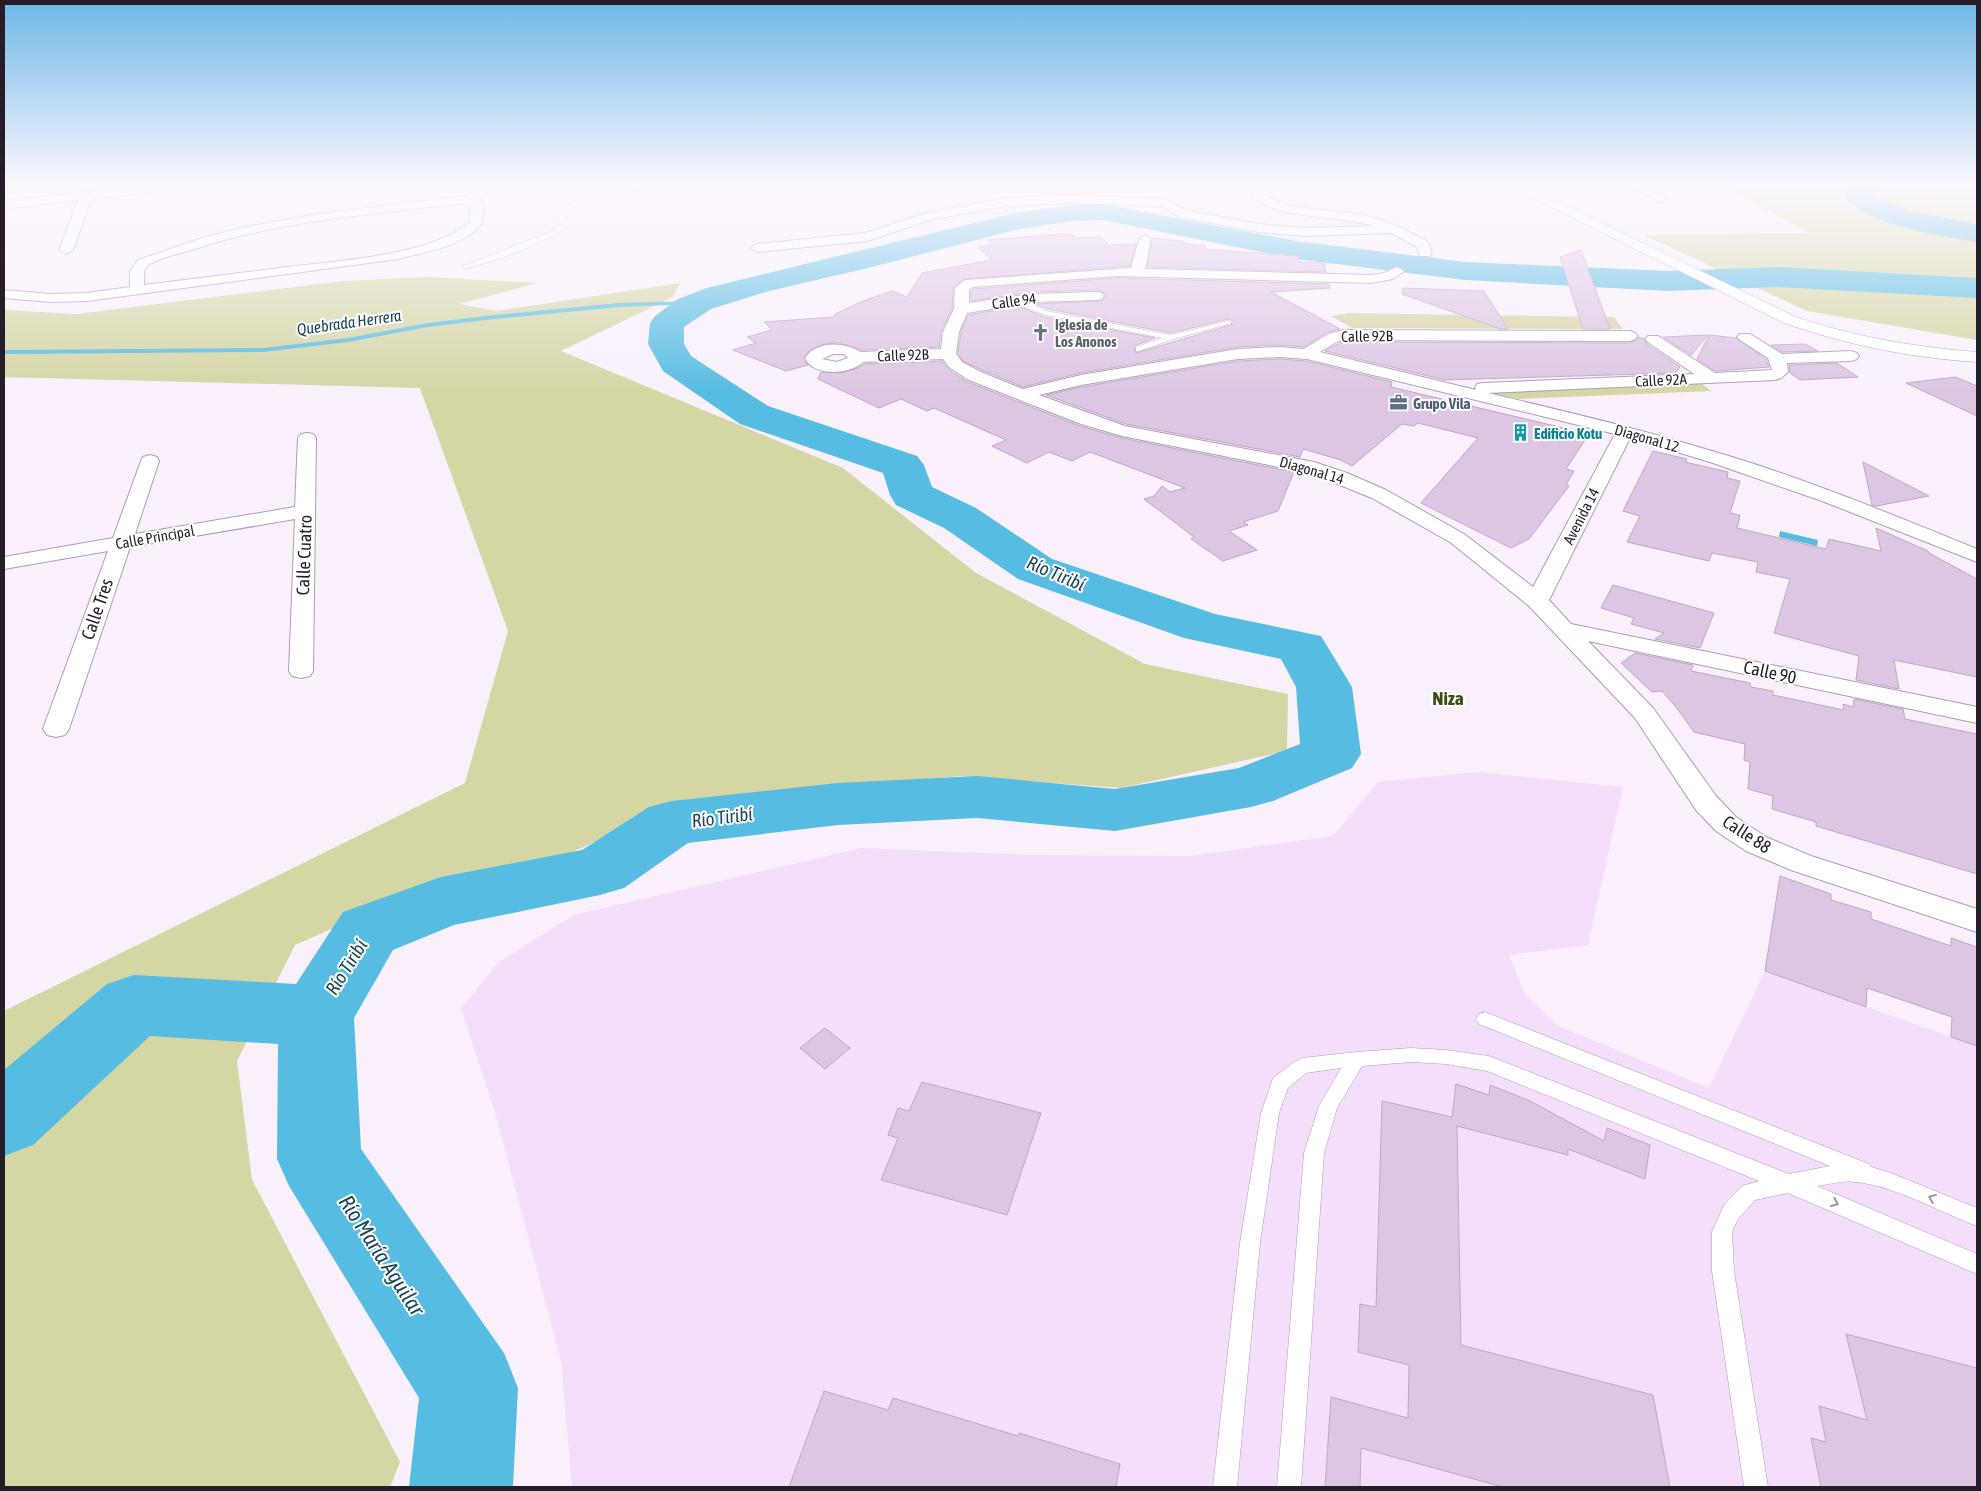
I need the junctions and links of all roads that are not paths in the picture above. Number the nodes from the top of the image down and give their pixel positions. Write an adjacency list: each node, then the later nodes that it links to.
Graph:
1 (170, 253): 9 (street)
2 (407, 253): 9 (street)
3 (507, 253): 6 (lane)
4 (1141, 253): 8 (street)
5 (1651, 253): 24 (main road)
6 (465, 267)
7 (1397, 271): 8 (street)
8 (1136, 272): 13 (street)
9 (138, 291): 10 (street)
10 (4, 294)
11 (1097, 296): 12 (street, Calle 94)
12 (1017, 301): 13 (street, Calle 94); 16 (lane)
13 (961, 309): 20 (street)
14 (1228, 323): 16 (lane)
15 (1630, 336): 21 (street, Calle 92B)
16 (1171, 337): 19 (lane)
17 (1745, 337): 25 (street)
18 (1653, 339): 26 (street)
19 (1139, 349)
20 (948, 354): 23 (street, Calle 92B); 28 (street, Diagonal 14)
21 (1307, 354): 27 (street, Diagonal 12); 28 (street)
22 (1851, 356): 25 (street)
23 (858, 357)
24 (1977, 357)
25 (1778, 359): 26 (street, Calle 92A)
26 (1712, 378): 27 (street, Calle 92A)
27 (1454, 390): 29 (street, Diagonal 12)
28 (1022, 394): 36 (street, Diagonal 14)
29 (1625, 432): 34 (street, Diagonal 12); 36 (street, Avenida 14)
30 (307, 438): 32 (street, Calle Cuatro)
31 (150, 460): 33 (street, Calle Tres)
32 (305, 511): 33 (street, Calle Principal); 38 (street, Calle Cuatro)
33 (120, 543): 35 (street, Calle Principal); 40 (street, Calle Tres)
34 (1977, 556)
35 (4, 563)
36 (1537, 601): 37 (street, Diagonal 14)
37 (1564, 629): 39 (street, Calle 90); 41 (street, Calle 88)
38 (301, 671)
39 (1977, 715)
40 (56, 729)
41 (1977, 921)
42 (1485, 1019): 44 (lane)
43 (1357, 1059): 45 (lane); 48 (lane); 49 (lane)
44 (1884, 1179): 45 (lane); 46 (lane, one-way to 44)
45 (1790, 1184): 47 (lane, one-way to 47); 50 (lane)
46 (1977, 1217)
47 (1977, 1264)
48 (1225, 1487)
49 (1289, 1487)
50 (1756, 1487)

